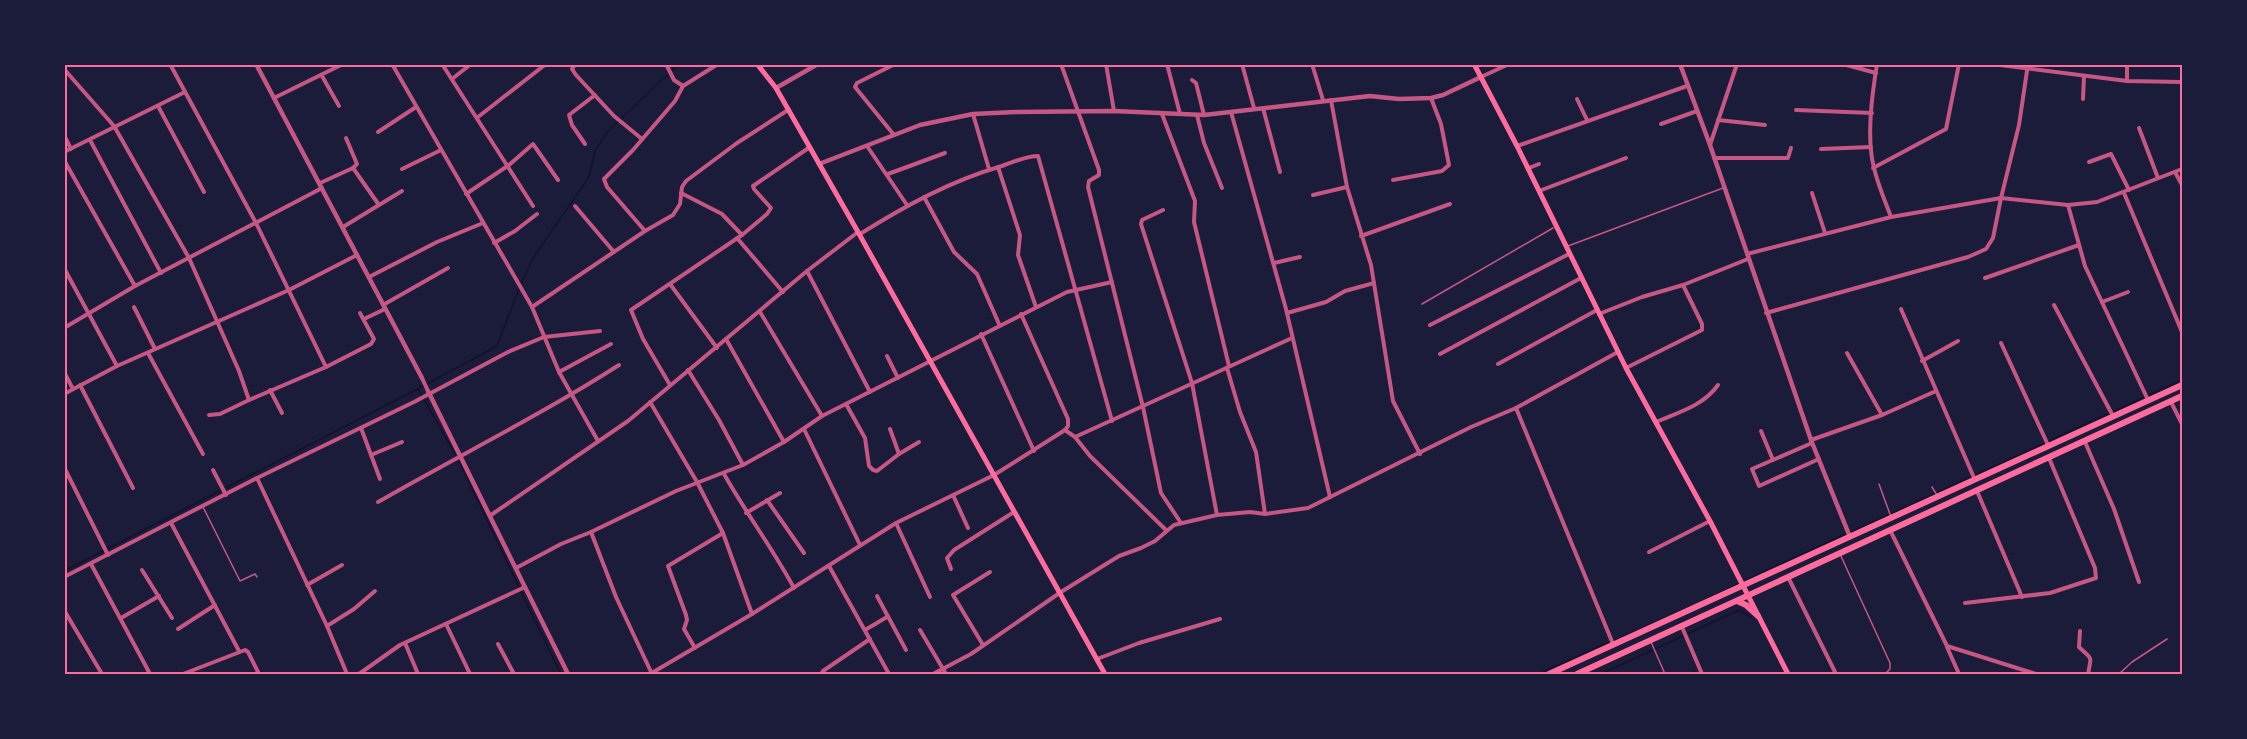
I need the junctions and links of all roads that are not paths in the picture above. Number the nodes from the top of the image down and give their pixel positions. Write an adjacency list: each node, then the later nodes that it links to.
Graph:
1 (170, 64): 41 (street)
2 (256, 64): 43 (street)
3 (343, 64): 31 (street)
4 (392, 64): 52 (street)
5 (442, 64): 34 (street)
6 (471, 64): 34 (street)
7 (546, 64): 66 (street)
8 (575, 64): 42 (street)
9 (666, 64): 38 (street)
10 (718, 64): 38 (street)
11 (757, 64): 40 (main road)
12 (818, 64): 40 (street)
13 (895, 64): 75 (street)
14 (1061, 64): 56 (street)
15 (1106, 64): 57 (street)
16 (1167, 64): 63 (street)
17 (1242, 64): 53 (street)
18 (1312, 64): 47 (street)
19 (1474, 64): 33 (main road)
20 (1509, 64): 33 (street)
21 (1680, 64): 39 (street)
22 (1737, 64): 68 (street)
23 (1844, 64): 30 (street)
24 (1877, 64): 30 (street)
25 (1959, 64): 101 (street)
26 (1992, 64): 28 (street)
27 (2127, 64): 36 (street)
28 (2028, 66): 32 (street); 126 (street)
29 (64, 69): 71 (street)
30 (1876, 73): 60 (street)
31 (322, 76): 43 (street); 50 (street)
32 (2084, 76): 36 (street); 46 (street)
33 (1481, 78): 44 (street); 82 (main road)
34 (452, 79): 66 (street)
35 (1192, 80): 65 (street)
36 (2127, 81): 37 (street)
37 (2181, 82)
38 (683, 86): 77 (street)
39 (1687, 86): 59 (street); 67 (street)
40 (776, 88): 54 (main road)
41 (185, 92): 49 (street); 136 (street)
42 (595, 94): 77 (street); 79 (street)
43 (274, 98): 112 (street)
44 (1431, 98): 48 (street); 110 (street)
45 (1577, 99): 67 (street)
46 (2083, 99)
47 (1323, 100): 48 (street); 51 (street)
48 (1331, 100): 113 (street)
49 (157, 106): 71 (street); 119 (street)
50 (339, 106)
51 (1263, 107): 53 (street); 105 (street)
52 (416, 108): 73 (street); 88 (street)
53 (1254, 108): 58 (street)
54 (788, 110): 83 (main road); 120 (street)
55 (1796, 110): 60 (street)
56 (1079, 111): 57 (street); 61 (street); 162 (street)
57 (1114, 111): 62 (street)
58 (1231, 111): 65 (street); 154 (street)
59 (1697, 111): 69 (street); 80 (street)
60 (1872, 113): 84 (street)
61 (973, 114): 75 (street); 103 (street)
62 (1162, 114): 63 (street); 213 (street)
63 (1180, 115): 64 (street)
64 (1197, 115): 65 (street); 115 (street)
65 (1204, 115)
66 (478, 117): 97 (street)
67 (1587, 120): 82 (street)
68 (1718, 120): 70 (street); 80 (street)
69 (1660, 124)
70 (1765, 125)
71 (114, 126): 78 (street); 153 (street)
72 (2139, 128): 108 (street)
73 (378, 132)
74 (64, 135): 86 (street)
75 (894, 135): 81 (street)
76 (346, 138): 99 (street)
77 (642, 139): 140 (street)
78 (90, 140): 86 (street); 158 (street)
79 (585, 144)
80 (1710, 145): 92 (street)
81 (867, 146): 95 (street); 107 (street)
82 (1517, 146): 100 (main road)
83 (810, 147): 95 (main road); 143 (street)
84 (1871, 147): 87 (street); 101 (street)
85 (1791, 148): 92 (street)
86 (71, 149): 89 (street)
87 (1821, 149)
88 (441, 150): 102 (street); 123 (street)
89 (64, 152)
90 (945, 153): 107 (street)
91 (1626, 158): 118 (street)
92 (1714, 158): 114 (street)
93 (64, 160): 166 (street)
94 (2089, 162): 117 (street)
95 (819, 164): 141 (main road)
96 (1539, 164): 100 (street)
97 (509, 165): 109 (street); 123 (street); 131 (street)
98 (998, 167): 103 (street); 168 (street); 177 (street)
99 (353, 168): 112 (street); 130 (street)
100 (1528, 168): 118 (main road)
101 (1873, 168): 135 (street)
102 (402, 169)
103 (989, 169): 125 (street)
104 (2182, 169): 106 (street)
105 (1280, 172)
106 (2175, 172): 108 (street); 111 (street)
107 (888, 174): 128 (street)
108 (2158, 178): 117 (street)
109 (558, 180)
110 (1393, 180)
111 (2182, 185)
112 (321, 186): 136 (street); 139 (street)
113 (1347, 187): 124 (street); 144 (street)
114 (1724, 187): 147 (lane); 152 (street)
115 (1222, 188)
116 (402, 190): 130 (street)
117 (2129, 190): 122 (street)
118 (1539, 191): 138 (main road)
119 (204, 192)
120 (681, 193): 140 (street); 143 (street)
121 (1812, 193): 142 (street)
122 (2124, 193): 129 (street); 192 (street)
123 (466, 194): 137 (street)
124 (1313, 195)
125 (924, 197): 128 (street); 188 (street)
126 (2001, 198): 129 (street); 135 (street); 184 (street)
127 (1450, 204): 144 (street)
128 (907, 205): 141 (street)
129 (2068, 205): 146 (street)
130 (379, 206): 139 (street)
131 (533, 206)
132 (575, 206): 148 (street)
133 (1163, 210): 220 (street)
134 (537, 214): 145 (street)
135 (1891, 217): 142 (street)
136 (256, 223): 153 (street); 167 (street)
137 (483, 223): 145 (street); 159 (street)
138 (1557, 226): 147 (main road); 172 (lane)
139 (343, 227): 150 (street)
140 (645, 231): 148 (street)
141 (859, 233): 157 (street); 207 (main road)
142 (1825, 233): 152 (street)
143 (739, 236): 164 (street); 169 (street)
144 (1361, 236): 163 (street)
145 (494, 243): 176 (street)
146 (2079, 245): 161 (street); 171 (street)
147 (1567, 247): 149 (main road)
148 (614, 252): 176 (street)
149 (1569, 254): 160 (main road); 189 (street)
150 (357, 255): 159 (street); 167 (street)
151 (1300, 257): 154 (street)
152 (1748, 257): 165 (street); 184 (street)
153 (189, 258): 158 (street); 187 (street)
154 (1274, 263): 183 (street)
155 (64, 268): 179 (street)
156 (448, 268): 175 (street)
157 (807, 271): 169 (street); 228 (street)
158 (161, 273): 166 (street)
159 (369, 277): 175 (street)
160 (1581, 278): 181 (main road); 205 (street)
161 (1985, 278)
162 (1112, 282): 168 (street); 238 (street)
163 (1374, 283): 183 (street); 264 (street)
164 (670, 284): 200 (street); 222 (street)
165 (1683, 285): 181 (street); 214 (street)
166 (135, 286): 179 (street)
167 (289, 290): 187 (street); 212 (street)
168 (1075, 290): 177 (street); 245 (street)
169 (783, 292): 180 (street)
170 (2128, 292): 171 (street)
171 (2102, 302): 233 (street)
172 (1422, 304)
173 (2054, 305): 242 (street)
174 (134, 307): 201 (street)
175 (384, 307): 186 (street); 218 (street)
176 (532, 307): 194 (street)
177 (1036, 307): 185 (street)
178 (1901, 309): 208 (street)
179 (89, 312): 190 (street); 211 (street)
180 (760, 312): 196 (street); 244 (street)
181 (1598, 312): 202 (main road); 209 (street)
182 (360, 313): 186 (street)
183 (1287, 313): 195 (street)
184 (1766, 313): 255 (street)
185 (1021, 314): 188 (street); 251 (street)
186 (364, 319): 212 (street)
187 (216, 321): 201 (street); 234 (street)
188 (999, 324): 193 (street)
189 (1430, 326)
190 (64, 328)
191 (600, 331): 194 (street)
192 (2182, 332)
193 (981, 334): 207 (street); 261 (street)
194 (544, 337): 217 (street); 230 (street)
195 (1292, 338): 213 (street); 287 (street)
196 (726, 339): 200 (street); 257 (street)
197 (1958, 341): 208 (street)
198 (2001, 343): 260 (street)
199 (611, 344): 217 (street)
200 (717, 348): 215 (street)
201 (155, 350): 203 (street)
202 (1618, 351): 214 (main road); 239 (street)
203 (148, 353): 211 (street); 262 (street)
204 (1847, 353): 241 (street)
205 (1440, 354)
206 (887, 356): 219 (street)
207 (930, 361): 219 (street); 274 (main road)
208 (1922, 361): 227 (street)
209 (1498, 364)
210 (619, 365): 231 (street)
211 (117, 366): 221 (street)
212 (326, 367): 226 (street)
213 (1228, 367): 220 (street); 293 (street)
214 (1626, 368): 246 (main road)
215 (688, 370): 222 (street); 270 (street)
216 (64, 372): 225 (street)
217 (559, 372): 231 (street)
218 (422, 378): 230 (street)
219 (898, 378): 228 (street)
220 (1192, 383): 238 (street); 295 (street)
221 (80, 385): 225 (street); 281 (street)
222 (670, 385): 235 (street)
223 (1718, 385): 246 (street)
224 (2182, 385): 233 (main road)
225 (73, 389): 229 (street)
226 (270, 390): 234 (street); 240 (street)
227 (1936, 391): 241 (street); 277 (street)
228 (870, 392): 237 (street)
229 (64, 394)
230 (428, 394): 248 (street); 266 (street)
231 (572, 396): 254 (street); 266 (street)
232 (2182, 396): 236 (main road)
233 (2148, 399): 242 (main road)
234 (249, 400): 243 (street)
235 (650, 402): 254 (street); 278 (street)
236 (2171, 402): 247 (street); 259 (main road)
237 (846, 404): 244 (street); 263 (street)
238 (1143, 407): 245 (street); 300 (street)
239 (1516, 408): 264 (street); 355 (street)
240 (282, 413)
241 (1882, 415): 255 (street)
242 (2113, 415): 260 (main road)
243 (209, 416)
244 (822, 416): 249 (street)
245 (1112, 421): 253 (street)
246 (1656, 422): 297 (main road)
247 (2182, 424)
248 (361, 428): 265 (street); 275 (street)
249 (804, 429): 257 (street); 307 (street)
250 (890, 429): 263 (street)
251 (1065, 430): 253 (street); 261 (street)
252 (1761, 431): 269 (street)
253 (1076, 438): 302 (street)
254 (598, 441): 294 (street)
255 (1812, 441): 267 (street); 269 (street)
256 (402, 442): 265 (street)
257 (784, 442): 270 (street)
258 (919, 442): 263 (street)
259 (2085, 442): 268 (main road); 322 (street)
260 (2048, 444): 277 (main road)
261 (1034, 451): 274 (street)
262 (203, 454)
263 (899, 454)
264 (1420, 454): 287 (street)
265 (371, 455): 276 (street)
266 (461, 455): 289 (street); 294 (street)
267 (1819, 458): 269 (street); 306 (street)
268 (2049, 458): 282 (main road); 333 (street)
269 (1773, 460)
270 (743, 465): 273 (street)
271 (64, 467): 311 (street)
272 (213, 470): 284 (street)
273 (723, 474): 278 (street); 292 (street)
274 (994, 475): 285 (street); 291 (main road)
275 (257, 478): 284 (street); 323 (street)
276 (380, 479)
277 (1975, 479): 286 (main road)
278 (697, 482): 304 (street); 305 (street)
279 (1879, 484): 296 (lane)
280 (1932, 487): 286 (lane)
281 (133, 488)
282 (1977, 491): 303 (main road); 333 (street)
283 (780, 493): 288 (street)
284 (226, 495): 290 (street)
285 (953, 495): 299 (street); 301 (street)
286 (1937, 495): 296 (main road)
287 (1330, 497): 293 (street)
288 (767, 500): 292 (street); 309 (street)
289 (378, 502)
290 (203, 507): 298 (street); 321 (lane)
291 (1015, 511): 316 (street); 328 (main road)
292 (746, 513): 326 (street)
293 (1265, 514): 295 (street)
294 (491, 515): 315 (street)
295 (1217, 515): 300 (street)
296 (1891, 516): 306 (main road)
297 (1710, 521): 308 (street); 324 (main road)
298 (171, 523): 311 (street); 336 (street)
299 (896, 523): 307 (street); 332 (street)
300 (1181, 524): 302 (street)
301 (968, 528)
302 (1166, 530): 328 (street)
303 (1890, 530): 310 (main road); 358 (street)
304 (591, 532): 315 (street); 366 (street)
305 (723, 533): 338 (street); 359 (street)
306 (1850, 536): 324 (main road)
307 (860, 545): 314 (street)
308 (1649, 552)
309 (804, 554)
310 (1839, 554): 320 (main road); 387 (lane)
311 (108, 555): 312 (street)
312 (91, 564): 319 (street); 341 (street)
313 (342, 565): 323 (street)
314 (829, 566): 326 (street); 347 (street)
315 (516, 568): 325 (street)
316 (951, 569)
317 (142, 570): 329 (street)
318 (990, 572): 356 (street)
319 (64, 577)
320 (1788, 577): 331 (main road); 386 (street)
321 (257, 578)
322 (2139, 582)
323 (307, 585): 345 (street)
324 (1742, 585): 331 (main road); 355 (main road)
325 (523, 588): 344 (street); 365 (street)
326 (794, 588): 338 (street)
327 (375, 591): 345 (street)
328 (1061, 592): 356 (street); 362 (main road)
329 (159, 596): 341 (street); 342 (street)
330 (877, 596): 340 (street)
331 (1748, 596): 334 (main road); 339 (main road)
332 (930, 597)
333 (2022, 597): 335 (street)
334 (1737, 601): 339 (main road); 349 (main road)
335 (1965, 603)
336 (215, 605): 346 (street); 361 (street)
337 (64, 610): 367 (street)
338 (752, 614): 359 (street)
339 (1758, 616): 385 (main road)
340 (887, 617): 347 (street); 360 (street)
341 (121, 618): 368 (street)
342 (172, 618)
343 (1220, 619): 362 (street)
344 (446, 624): 353 (street); 374 (street)
345 (327, 626): 371 (street)
346 (178, 629)
347 (865, 630): 351 (street)
348 (920, 630): 363 (street)
349 (1683, 630): 357 (main road); 384 (street)
350 (2080, 631): 390 (street)
351 (870, 639): 376 (street); 377 (street)
352 (2167, 639): 391 (lane)
353 (405, 643): 372 (street); 373 (street)
354 (498, 644): 375 (street)
355 (1613, 644): 381 (main road)
356 (983, 645): 363 (street)
357 (1652, 645): 382 (main road); 383 (lane)
358 (1947, 646): 364 (street); 388 (street)
359 (695, 648): 366 (street)
360 (906, 650)
361 (238, 651): 369 (street); 370 (street)
362 (1097, 659): 380 (main road)
363 (943, 669): 378 (street); 379 (street)
364 (2026, 673): 389 (street)
365 (567, 674)
366 (651, 674)
367 (102, 675)
368 (150, 675)
369 (183, 675)
370 (259, 675)
371 (347, 675)
372 (359, 675)
373 (418, 675)
374 (470, 675)
375 (514, 675)
376 (821, 675)
377 (889, 675)
378 (933, 675)
379 (946, 675)
380 (1106, 675)
381 (1549, 675)
382 (1578, 675)
383 (1665, 675)
384 (1702, 675)
385 (1788, 675)
386 (1836, 675)
387 (1885, 675)
388 (1959, 675)
389 (2036, 675)
390 (2088, 675)
391 (2119, 675)

